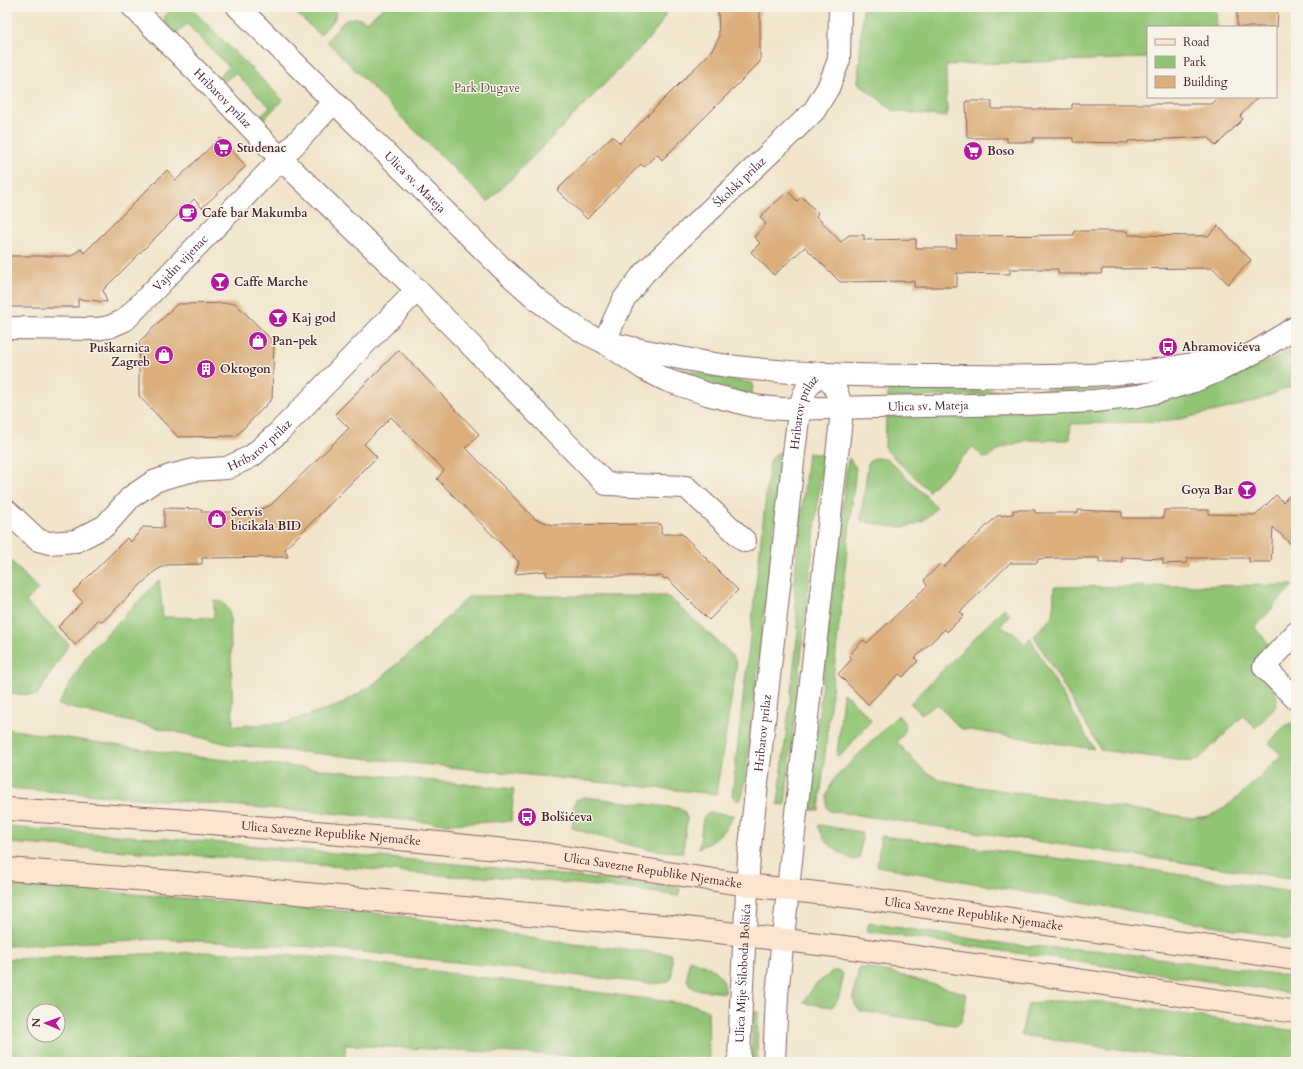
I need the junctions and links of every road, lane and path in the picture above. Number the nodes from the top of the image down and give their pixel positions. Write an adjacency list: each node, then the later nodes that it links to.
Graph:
1 (133, 7): 5 (street, Hribarov prilaz)
2 (238, 7): 4 (street, Ulica sv. Mateja)
3 (840, 7): 9 (street, Školski prilaz)
4 (334, 102): 5 (street, Vajdin vijenac); 9 (street, Ulica sv. Mateja)
5 (281, 159): 6 (street, Hribarov prilaz); 8 (street, Vajdin vijenac)
6 (417, 290): 14 (street, Hribarov prilaz); 15 (street, Hribarov prilaz)
7 (1296, 327): 10 (street, Ulica sv. Mateja)
8 (7, 328)
9 (604, 342): 11 (street, Ulica sv. Mateja); 12 (street, Ulica sv. Mateja)
10 (1257, 351): 11 (street, Ulica sv. Mateja); 13 (street, Ulica sv. Mateja)
11 (822, 373): 12 (street, Hribarov prilaz); 13 (street, Hribarov prilaz)
12 (800, 409): 13 (street, Ulica sv. Mateja); 20 (street, Hribarov prilaz)
13 (841, 409): 21 (street, Hribarov prilaz)
14 (7, 511)
15 (745, 541)
16 (1296, 633): 17 (street)
17 (1296, 699)
18 (7, 809): 20 (main road, Ulica Savezne Republike Njemačke)
19 (7, 869): 22 (main road)
20 (747, 885): 21 (main road, Ulica Savezne Republike Njemačke); 22 (street, Ulica Mije Šiloboda Bolšića)
21 (789, 890): 23 (street); 24 (main road, Ulica Savezne Republike Njemačke)
22 (744, 935): 23 (main road); 26 (street, Ulica Mije Šiloboda Bolšića)
23 (783, 940): 25 (main road); 27 (street)
24 (1296, 959)
25 (1296, 1012)
26 (739, 1062)
27 (774, 1062)

